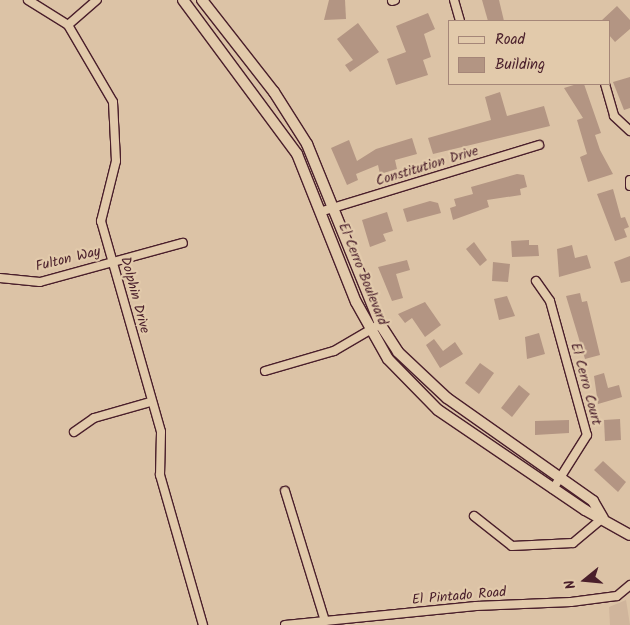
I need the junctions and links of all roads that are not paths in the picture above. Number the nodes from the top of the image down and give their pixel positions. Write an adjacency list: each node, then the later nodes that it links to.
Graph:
1 (28, 0): 7 (street, Dolphin Drive)
2 (97, 0): 7 (street)
3 (183, 0): 14 (street, El Cerro Boulevard)
4 (202, 0): 13 (street, El Cerro Boulevard)
5 (454, 0): 6 (street)
6 (460, 20)
7 (68, 25): 16 (street, Dolphin Drive)
8 (604, 85): 9 (street)
9 (630, 131)
10 (539, 145): 13 (street, Constitution Drive)
11 (630, 180): 12 (street)
12 (630, 186)
13 (336, 206): 14 (street, Constitution Drive); 19 (street, El Cerro Boulevard)
14 (323, 211): 20 (street, El Cerro Boulevard)
15 (183, 243): 16 (street, Fulton Way)
16 (113, 261): 17 (street, Fulton Way); 22 (street, Dolphin Drive)
17 (0, 278)
18 (536, 281): 24 (street, El Cerro Court)
19 (380, 324): 20 (street); 24 (street, El Cerro Boulevard)
20 (370, 330): 21 (street); 25 (street, El Cerro Boulevard)
21 (265, 371)
22 (150, 402): 23 (street); 32 (street, Dolphin Drive)
23 (74, 432)
24 (561, 477): 25 (street, El Cerro Court); 28 (street, El Cerro Boulevard)
25 (553, 489): 28 (street, El Cerro Boulevard)
26 (285, 491): 31 (street)
27 (474, 516): 28 (street)
28 (603, 518): 29 (street, El Cerro Boulevard)
29 (630, 534)
30 (630, 585): 31 (street, El Pintado Road)
31 (324, 621): 33 (street, El Pintado Road)
32 (202, 625)
33 (286, 625)

